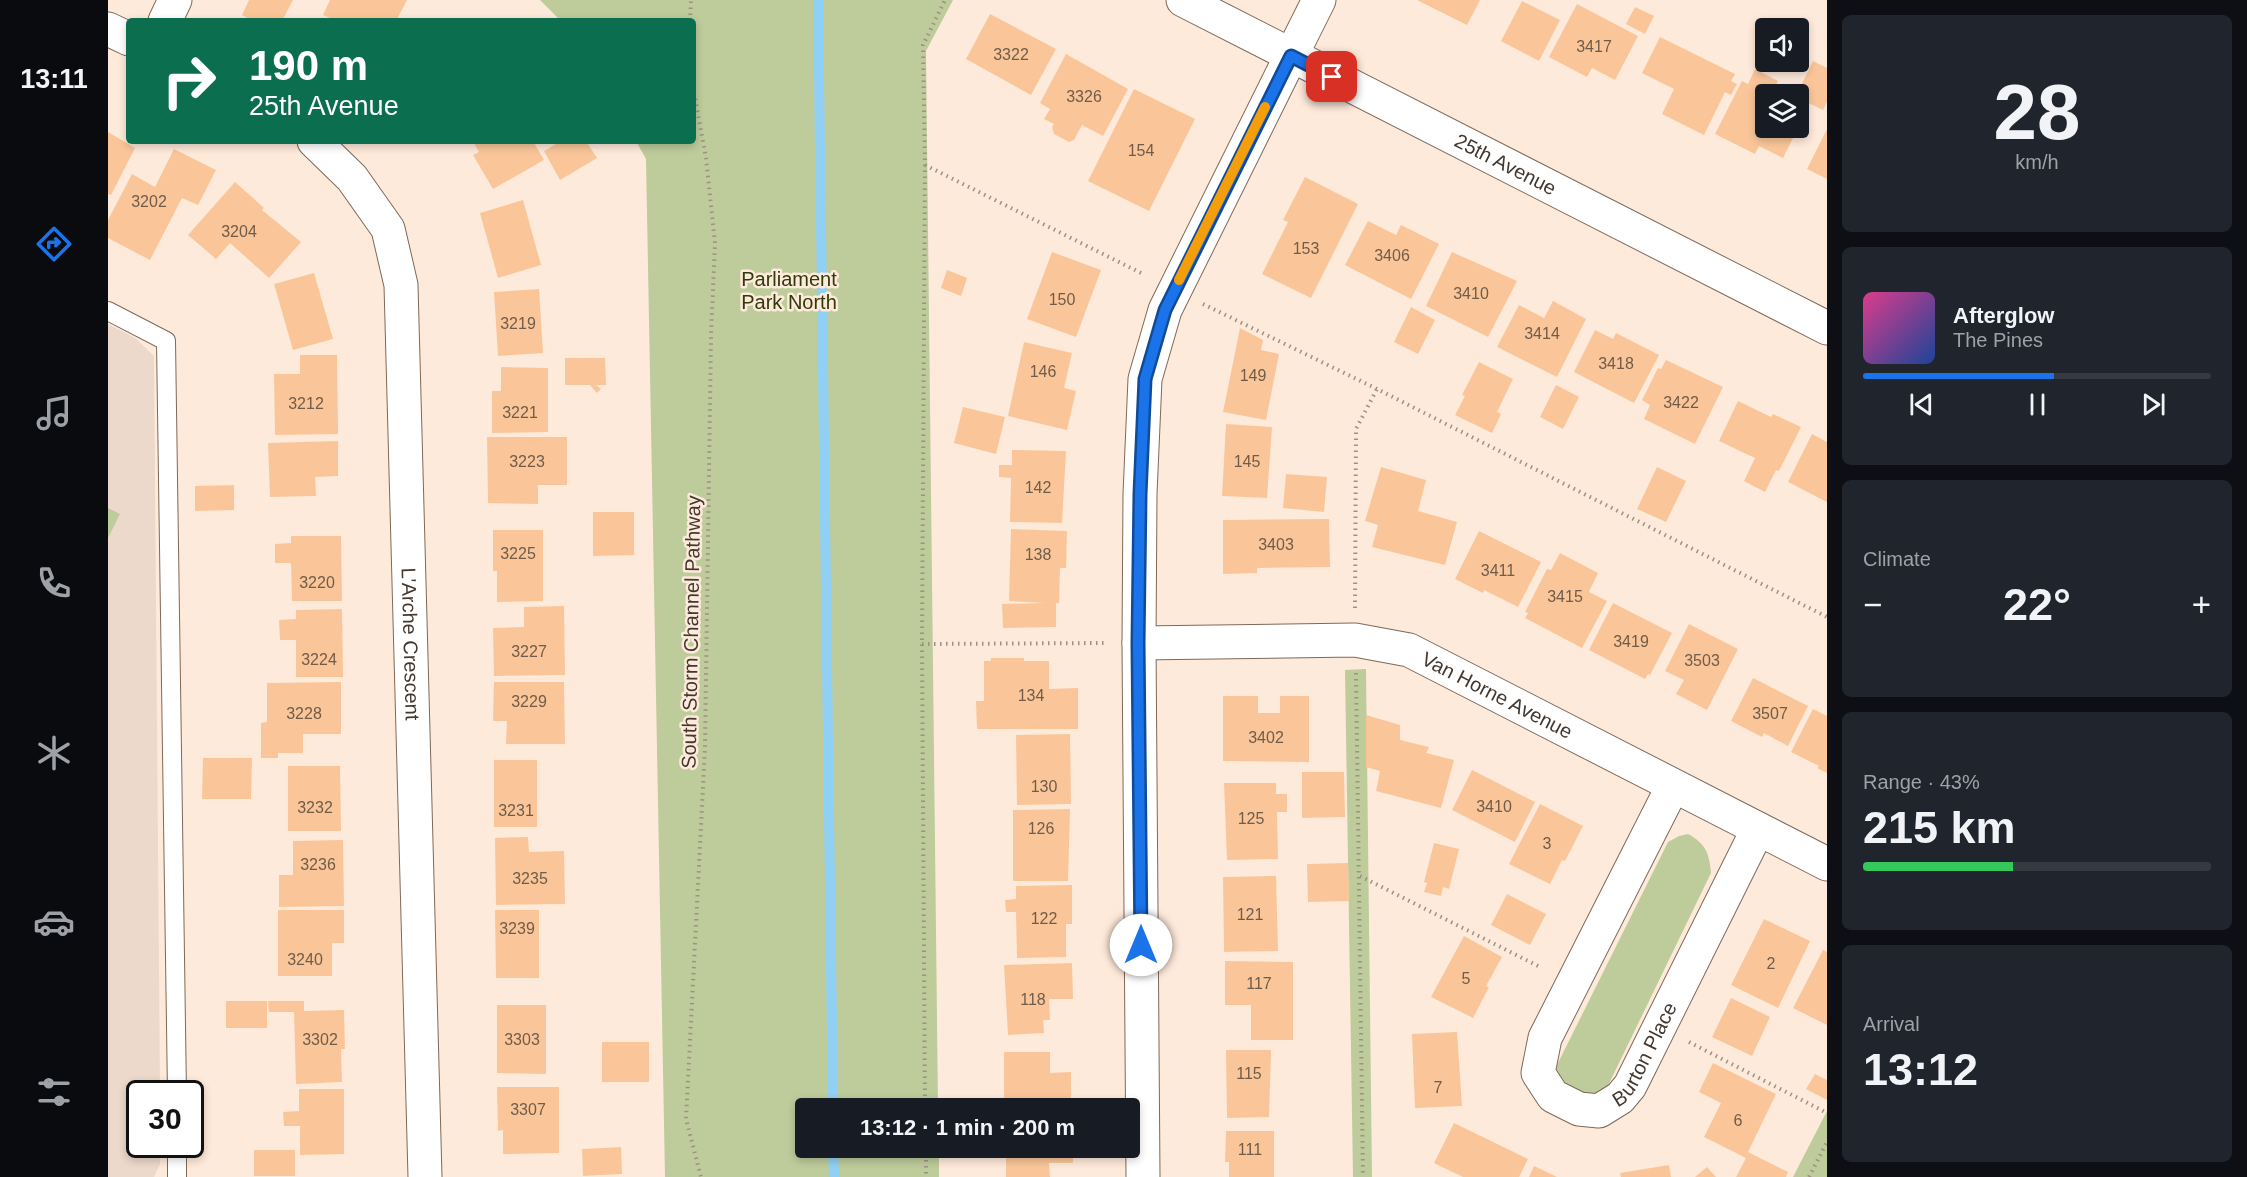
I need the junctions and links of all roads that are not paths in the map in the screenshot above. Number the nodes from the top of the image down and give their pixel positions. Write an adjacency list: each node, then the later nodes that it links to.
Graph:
1 (175, 0): 4 (street)
2 (1183, 0): 7 (street, 25th Avenue)
3 (1319, 0): 7 (street)
4 (166, 18)
5 (108, 29): 6 (street)
6 (126, 38)
7 (1291, 56): 10 (street, 25th Avenue); 11 (street)
8 (317, 144): 18 (street, L'Arche Crescent)
9 (108, 311): 15 (lane)
10 (1827, 328)
11 (1138, 643): 12 (street, Van Horne Avenue); 19 (street)
12 (1673, 786): 13 (street, Van Horne Avenue); 13 (street, Burton Place)
13 (1758, 829): 14 (street, Van Horne Avenue)
14 (1827, 864)
15 (177, 1080)
16 (177, 1158): 17 (lane)
17 (177, 1177)
18 (425, 1177)
19 (1143, 1177)

